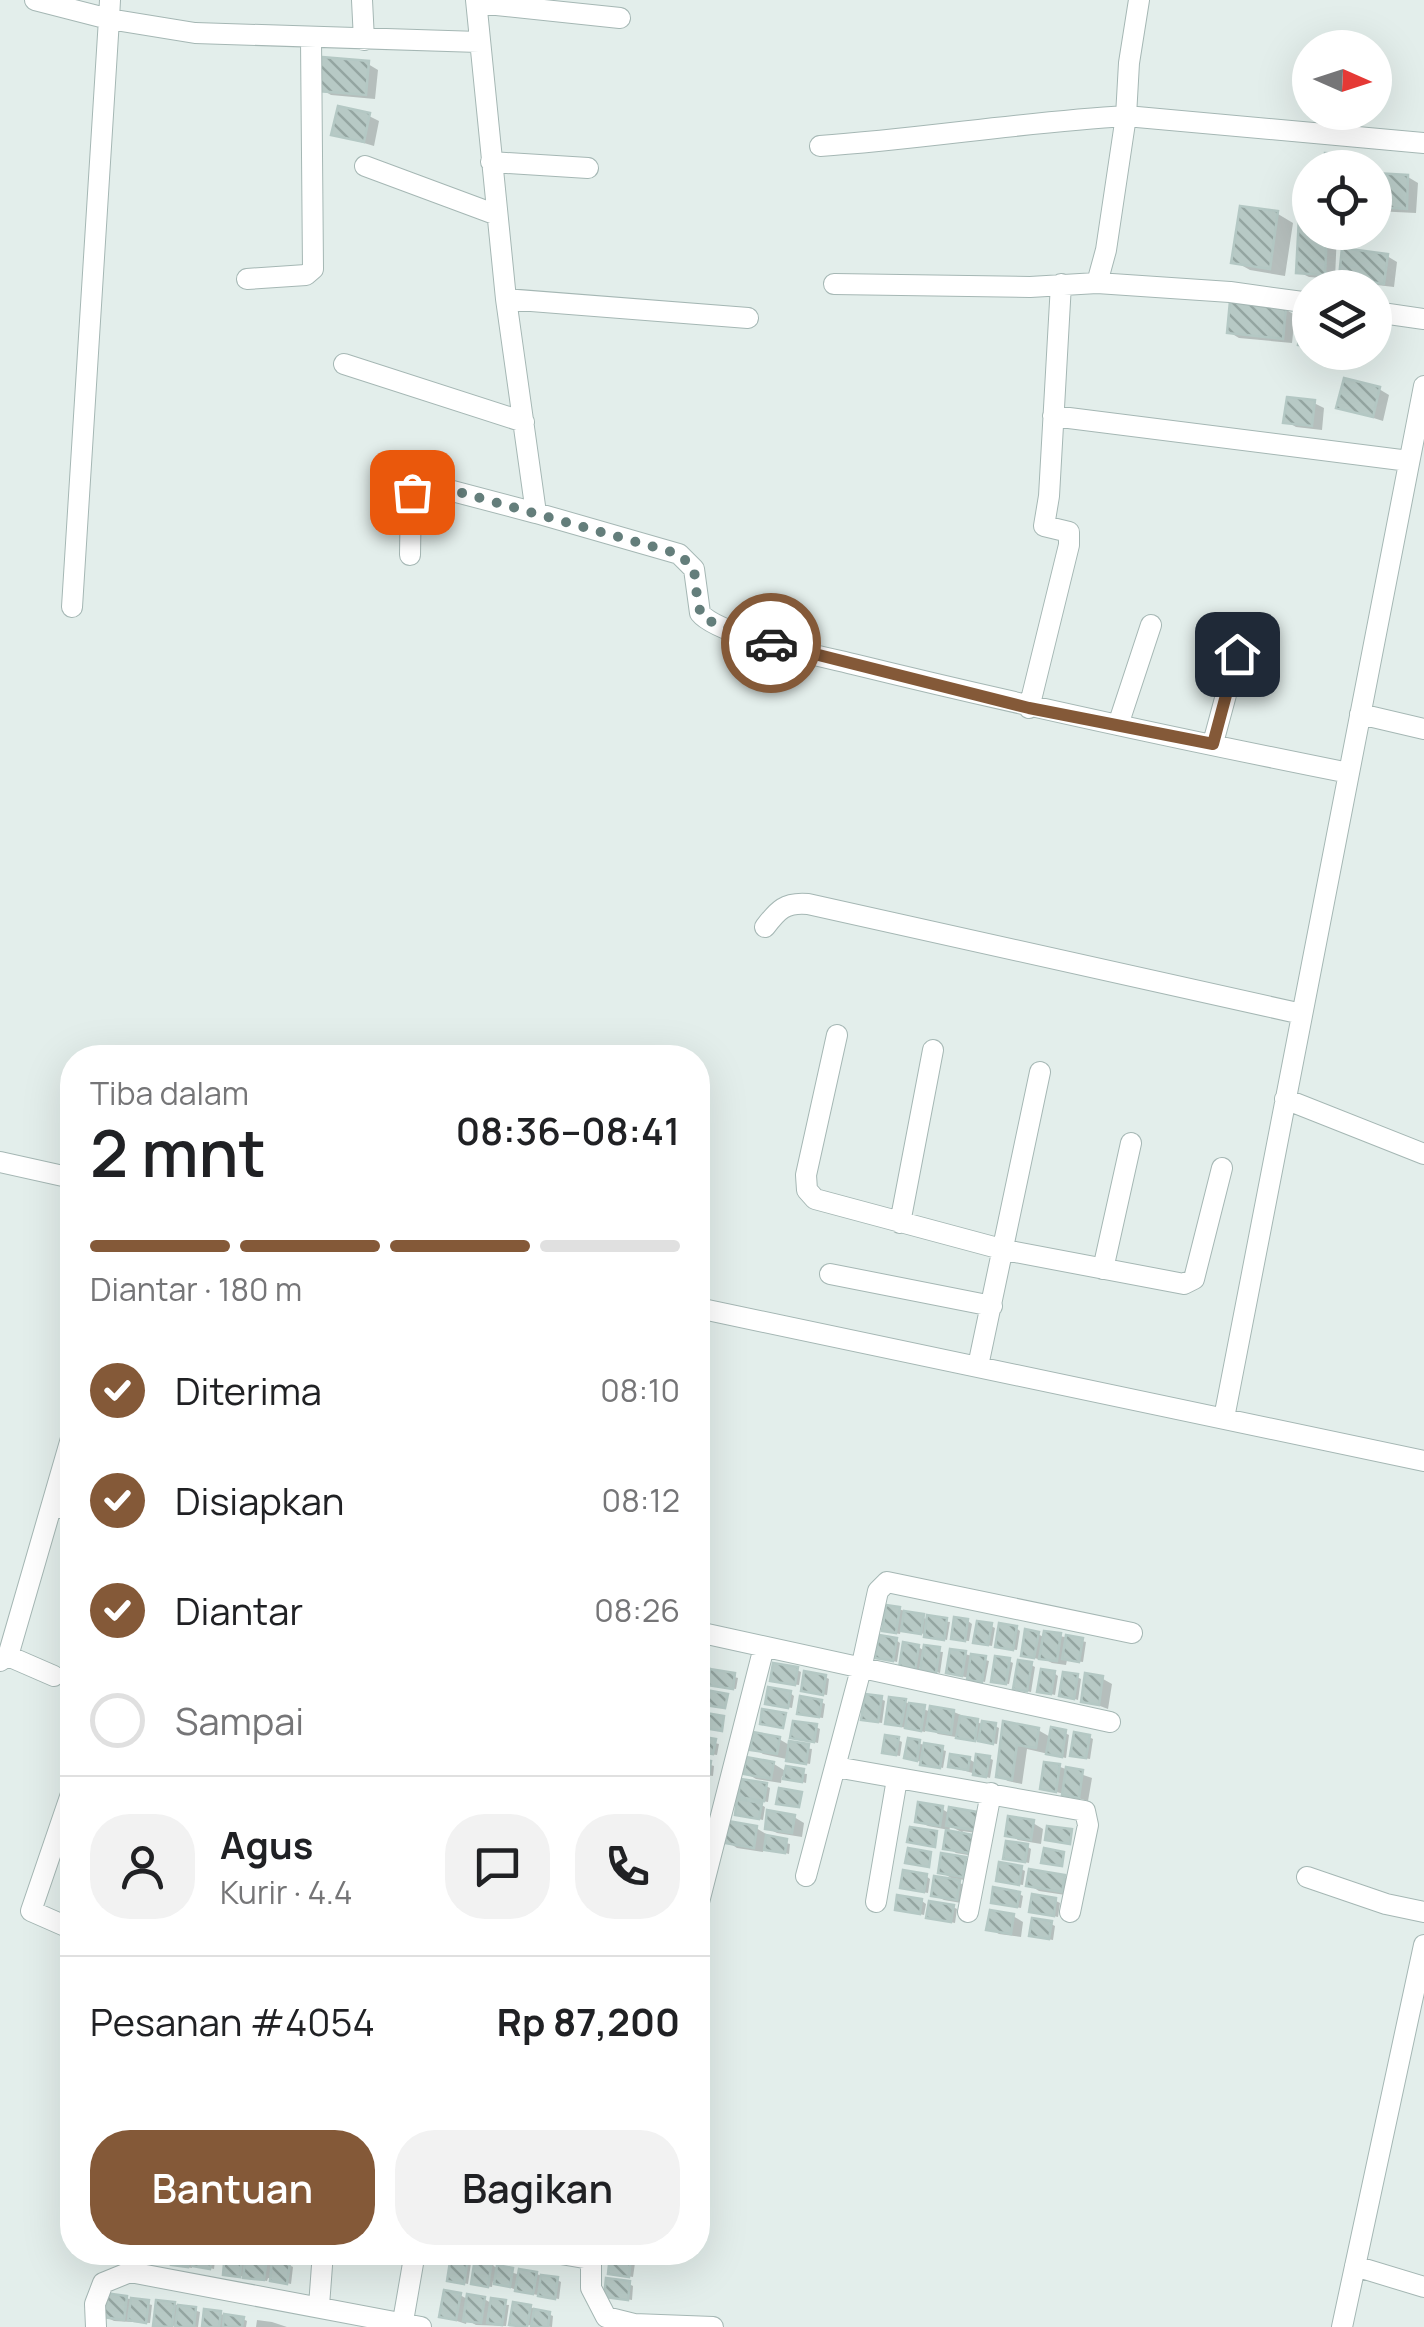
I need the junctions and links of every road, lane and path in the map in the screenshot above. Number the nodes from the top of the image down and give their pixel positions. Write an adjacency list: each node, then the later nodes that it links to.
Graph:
1 (35, 0): 5 (street)
2 (362, 0): 8 (street)
3 (1139, 0): 10 (street)
4 (476, 2): 6 (street); 9 (street)
5 (110, 9): 7 (street); 32 (street)
6 (620, 18)
7 (311, 39): 8 (street); 17 (street)
8 (364, 40): 9 (street)
9 (479, 42): 13 (street)
10 (1126, 116): 11 (street); 12 (street); 18 (street)
11 (1424, 143)
12 (820, 146)
13 (491, 162): 15 (street); 16 (street)
14 (365, 166): 16 (street)
15 (588, 168)
16 (497, 214): 21 (street)
17 (247, 279)
18 (1097, 282): 20 (street); 22 (street)
19 (834, 284): 20 (street)
20 (1061, 284): 26 (street)
21 (506, 298): 23 (street); 27 (street)
22 (1292, 301)
23 (748, 318)
24 (344, 364): 27 (street)
25 (1424, 386): 28 (street)
26 (1054, 416): 29 (street); 35 (street)
27 (524, 422): 30 (street)
28 (1419, 437): 29 (street)
29 (1405, 460): 36 (street)
30 (536, 513): 31 (street); 35 (street)
31 (410, 555)
32 (72, 607)
33 (1151, 625): 37 (street)
34 (1237, 654): 39 (street)
35 (1029, 708): 37 (street)
36 (1360, 714): 38 (street); 40 (street)
37 (1118, 725): 39 (street)
38 (1424, 729)
39 (1213, 744): 40 (street)
40 (1336, 771): 42 (street)
41 (764, 927): 42 (street)
42 (1296, 1012): 46 (street)
43 (837, 1035): 52 (street)
44 (933, 1050): 52 (street)
45 (1040, 1072): 53 (street)
46 (1286, 1099): 48 (street); 59 (street)
47 (1132, 1143): 54 (street)
48 (1424, 1154)
49 (0, 1162): 51 (street)
50 (1222, 1168): 54 (street)
51 (60, 1175)
52 (900, 1223): 53 (street)
53 (1005, 1250): 54 (street); 56 (street)
54 (1103, 1268)
55 (830, 1274): 56 (street)
56 (992, 1306): 58 (street)
57 (710, 1310): 58 (street)
58 (978, 1366): 59 (street)
59 (1208, 1415): 60 (street)
60 (1424, 1461)
61 (60, 1513): 65 (street)
62 (1132, 1633): 66 (street)
63 (710, 1635): 64 (street)
64 (764, 1647): 66 (street); 73 (street)
65 (4, 1658): 67 (street)
66 (861, 1669): 68 (street); 69 (street)
67 (54, 1676)
68 (1110, 1722)
69 (836, 1767): 70 (street); 74 (street)
70 (897, 1779): 71 (street); 76 (street)
71 (991, 1793): 78 (street); 79 (street)
72 (60, 1826): 80 (street)
73 (710, 1853)
74 (806, 1876)
75 (1307, 1877): 77 (street)
76 (876, 1902)
77 (1418, 1910)
78 (968, 1912)
79 (1070, 1912)
80 (60, 1924)
81 (1424, 1945): 82 (street)
82 (1415, 2026): 86 (street)
83 (322, 2265): 88 (street)
84 (414, 2265): 90 (street)
85 (591, 2265): 89 (street)
86 (1355, 2266): 87 (street); 93 (street)
87 (1424, 2287)
88 (319, 2306): 90 (street); 91 (street)
89 (605, 2322): 92 (street)
90 (408, 2326)
91 (96, 2327)
92 (709, 2327)
93 (1342, 2327)

